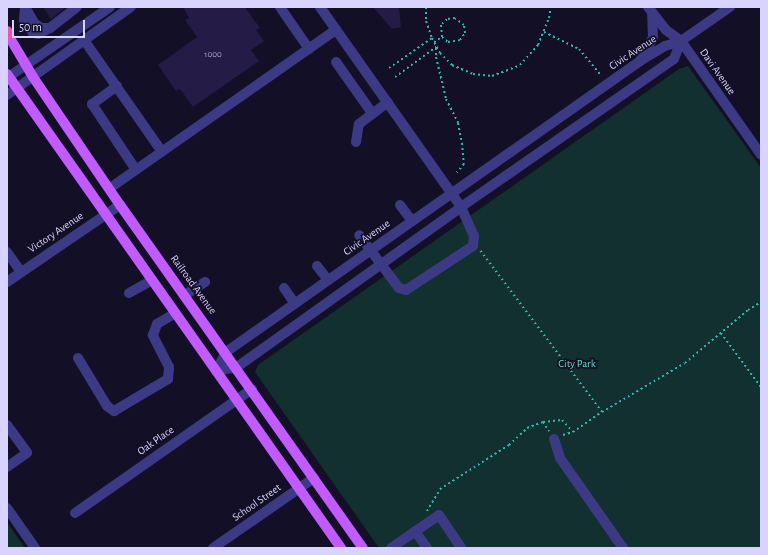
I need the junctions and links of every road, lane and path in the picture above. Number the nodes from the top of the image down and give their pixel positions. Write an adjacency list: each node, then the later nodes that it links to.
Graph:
1 (25, 7): 2 (street)
2 (77, 7)
3 (110, 7): 23 (street)
4 (131, 7): 16 (street)
5 (280, 7): 20 (street)
6 (320, 7): 11 (street)
7 (426, 7): 15 (path)
8 (551, 7): 12 (path)
9 (730, 7): 17 (street, Civic Avenue)
10 (650, 10): 17 (street, Davi Avenue); 21 (street)
11 (336, 30): 20 (street); 31 (street)
12 (544, 32): 19 (path); 28 (path)
13 (7, 33): 23 (main road, Railroad Avenue)
14 (442, 37): 14 (path); 18 (path)
15 (432, 38): 18 (path); 24 (path)
16 (84, 40): 26 (street); 29 (street)
17 (681, 41): 21 (street, Civic Avenue); 34 (street, Davi Avenue); 43 (street)
18 (434, 42): 19 (path)
19 (436, 47): 27 (path); 38 (path)
20 (309, 49): 35 (street)
21 (640, 61): 28 (street, Civic Avenue)
22 (336, 62): 32 (street)
23 (26, 65): 25 (street); 26 (main road, Railroad Avenue)
24 (389, 68)
25 (8, 76): 30 (main road)
26 (33, 77): 30 (street); 39 (main road, Railroad Avenue)
27 (395, 77)
28 (608, 84): 40 (street, Civic Avenue)
29 (117, 86): 35 (street); 37 (street)
30 (11, 92): 44 (main road)
31 (388, 102): 32 (street); 40 (street)
32 (372, 114): 33 (street)
33 (356, 142)
34 (758, 144): 36 (street, Davi Avenue)
35 (162, 152): 37 (street)
36 (761, 155)
37 (136, 170): 39 (street)
38 (457, 172)
39 (110, 188): 41 (main road, Railroad Avenue)
40 (452, 193): 43 (street); 45 (street, Civic Avenue)
41 (120, 205): 44 (street, Victory Avenue); 59 (main road, Railroad Avenue)
42 (400, 205): 45 (street)
43 (461, 207): 47 (street); 50 (street)
44 (104, 214): 52 (street, Victory Avenue); 53 (main road)
45 (412, 221): 48 (street, Civic Avenue)
46 (359, 235): 48 (street)
47 (474, 242): 50 (street); 71 (path)
48 (370, 250): 50 (street); 54 (street, Civic Avenue)
49 (7, 252): 52 (street)
50 (380, 265): 66 (street)
51 (317, 266): 54 (street)
52 (21, 272): 55 (street, Victory Avenue)
53 (152, 280): 58 (street); 62 (main road)
54 (328, 280): 61 (street, Civic Avenue)
55 (7, 282)
56 (205, 282): 59 (street)
57 (284, 288): 61 (street)
58 (129, 293)
59 (185, 295): 64 (main road, Railroad Avenue)
60 (761, 302): 63 (path)
61 (295, 304): 64 (street, Civic Avenue)
62 (175, 313): 65 (street); 67 (main road)
63 (721, 333): 68 (path); 71 (path)
64 (226, 352): 66 (main road, Railroad Avenue); 67 (street, Civic Avenue)
65 (78, 358)
66 (237, 367): 67 (street); 69 (main road, Railroad Avenue)
67 (216, 371): 70 (main road)
68 (761, 387)
69 (252, 389): 70 (street, Oak Place); 75 (main road, Railroad Avenue)
70 (235, 400): 76 (main road); 78 (street, Oak Place)
71 (602, 412): 79 (path)
72 (7, 425): 74 (street)
73 (554, 438): 88 (street)
74 (7, 467)
75 (314, 478): 76 (street, School Street); 84 (main road, Railroad Avenue)
76 (298, 489): 82 (street, School Street); 83 (main road)
77 (7, 508): 81 (street)
78 (75, 513)
79 (426, 513)
80 (415, 531): 85 (street); 86 (street); 87 (street)
81 (35, 548)
82 (213, 548)
83 (341, 548)
84 (363, 548)
85 (391, 548)
86 (427, 548)
87 (461, 548)
88 (623, 548)

